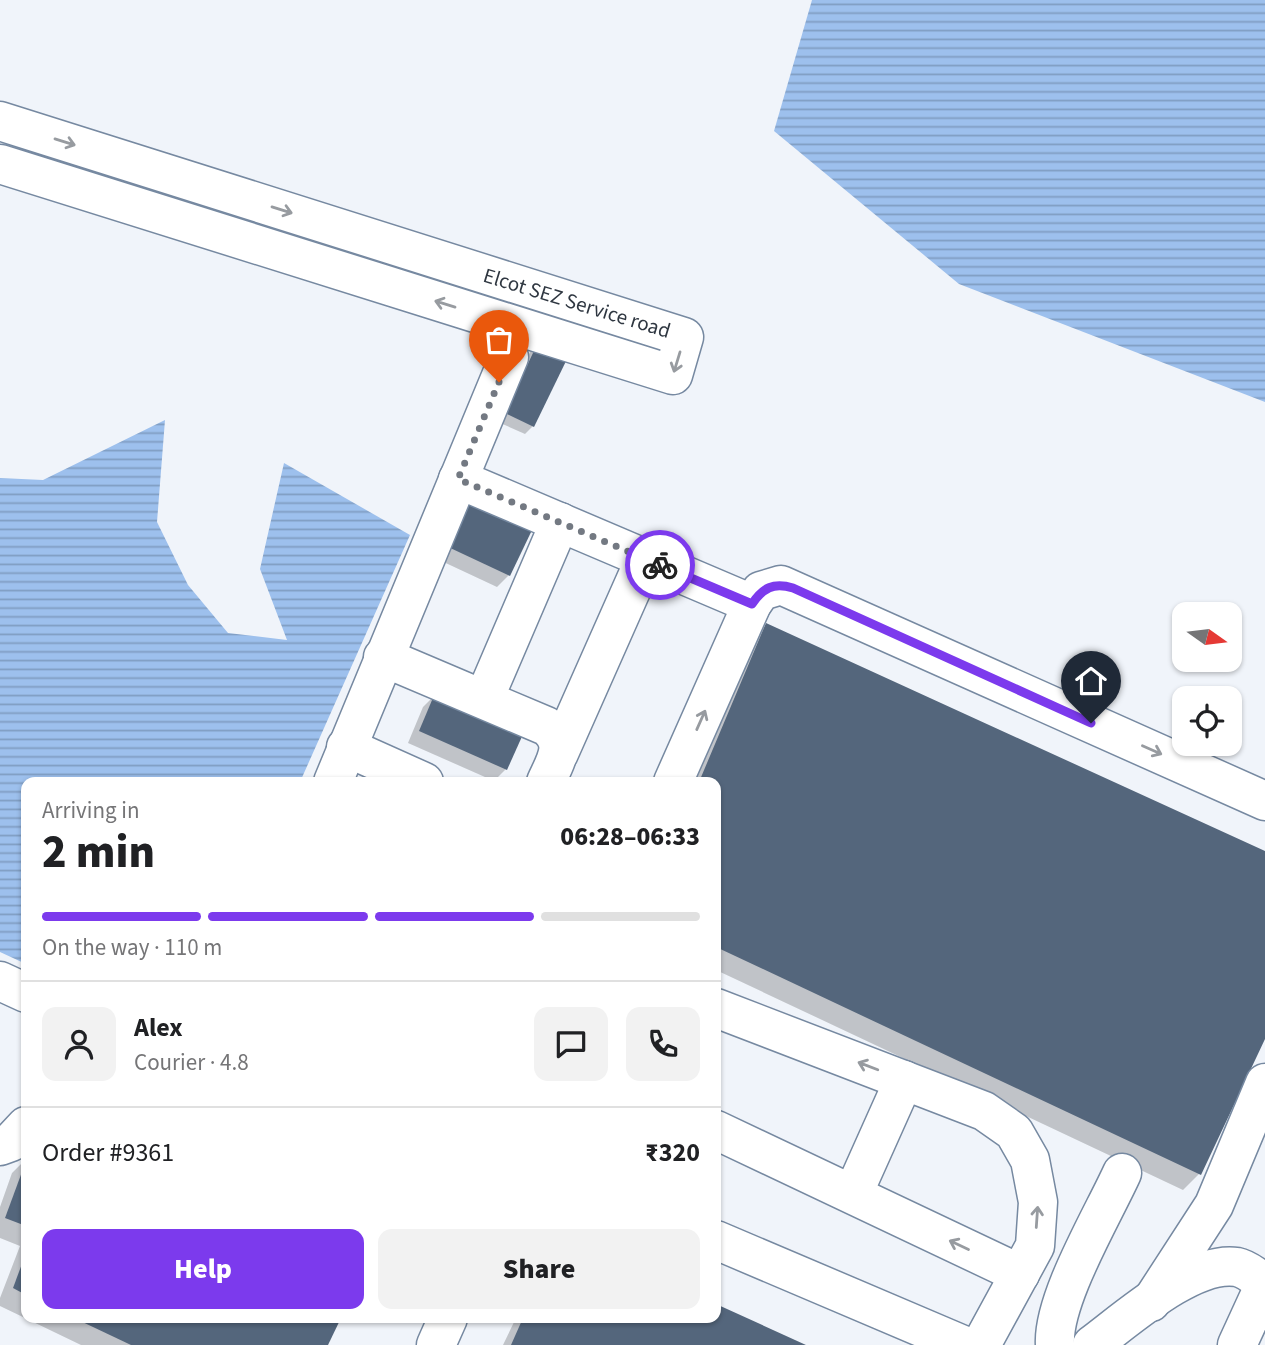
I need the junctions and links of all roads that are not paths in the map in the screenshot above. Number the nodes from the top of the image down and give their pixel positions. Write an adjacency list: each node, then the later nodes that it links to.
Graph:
1 (0, 121): 2 (lane, Elcot SEZ Service road, one-way to 2)
2 (0, 164)
3 (509, 357): 4 (lane)
4 (458, 479): 5 (lane); 8 (lane)
5 (560, 522): 6 (lane); 9 (lane)
6 (645, 559): 7 (lane); 11 (lane)
7 (752, 604): 14 (lane, one-way to 7); 15 (lane, one-way to 15)
8 (383, 657): 9 (lane); 10 (lane)
9 (484, 699): 11 (lane)
10 (346, 747): 12 (lane); 13 (lane)
11 (553, 768)
12 (335, 777)
13 (413, 777)
14 (675, 777)
15 (1265, 802)
16 (0, 981): 17 (lane)
17 (21, 991)
18 (721, 1010): 19 (lane, one-way to 18)
19 (904, 1080): 25 (lane); 27 (lane, one-way to 19)
20 (1265, 1083): 29 (lane)
21 (21, 1131): 23 (lane)
22 (721, 1132): 25 (lane)
23 (0, 1146)
24 (1122, 1173): 34 (lane)
25 (853, 1194): 27 (lane, one-way to 25)
26 (721, 1242): 32 (lane)
27 (1020, 1275): 33 (lane)
28 (1265, 1284): 29 (lane); 36 (lane)
29 (1151, 1302): 35 (lane)
30 (446, 1323): 31 (lane)
31 (436, 1345)
32 (963, 1345)
33 (981, 1345)
34 (1055, 1345)
35 (1092, 1345)
36 (1237, 1345)

